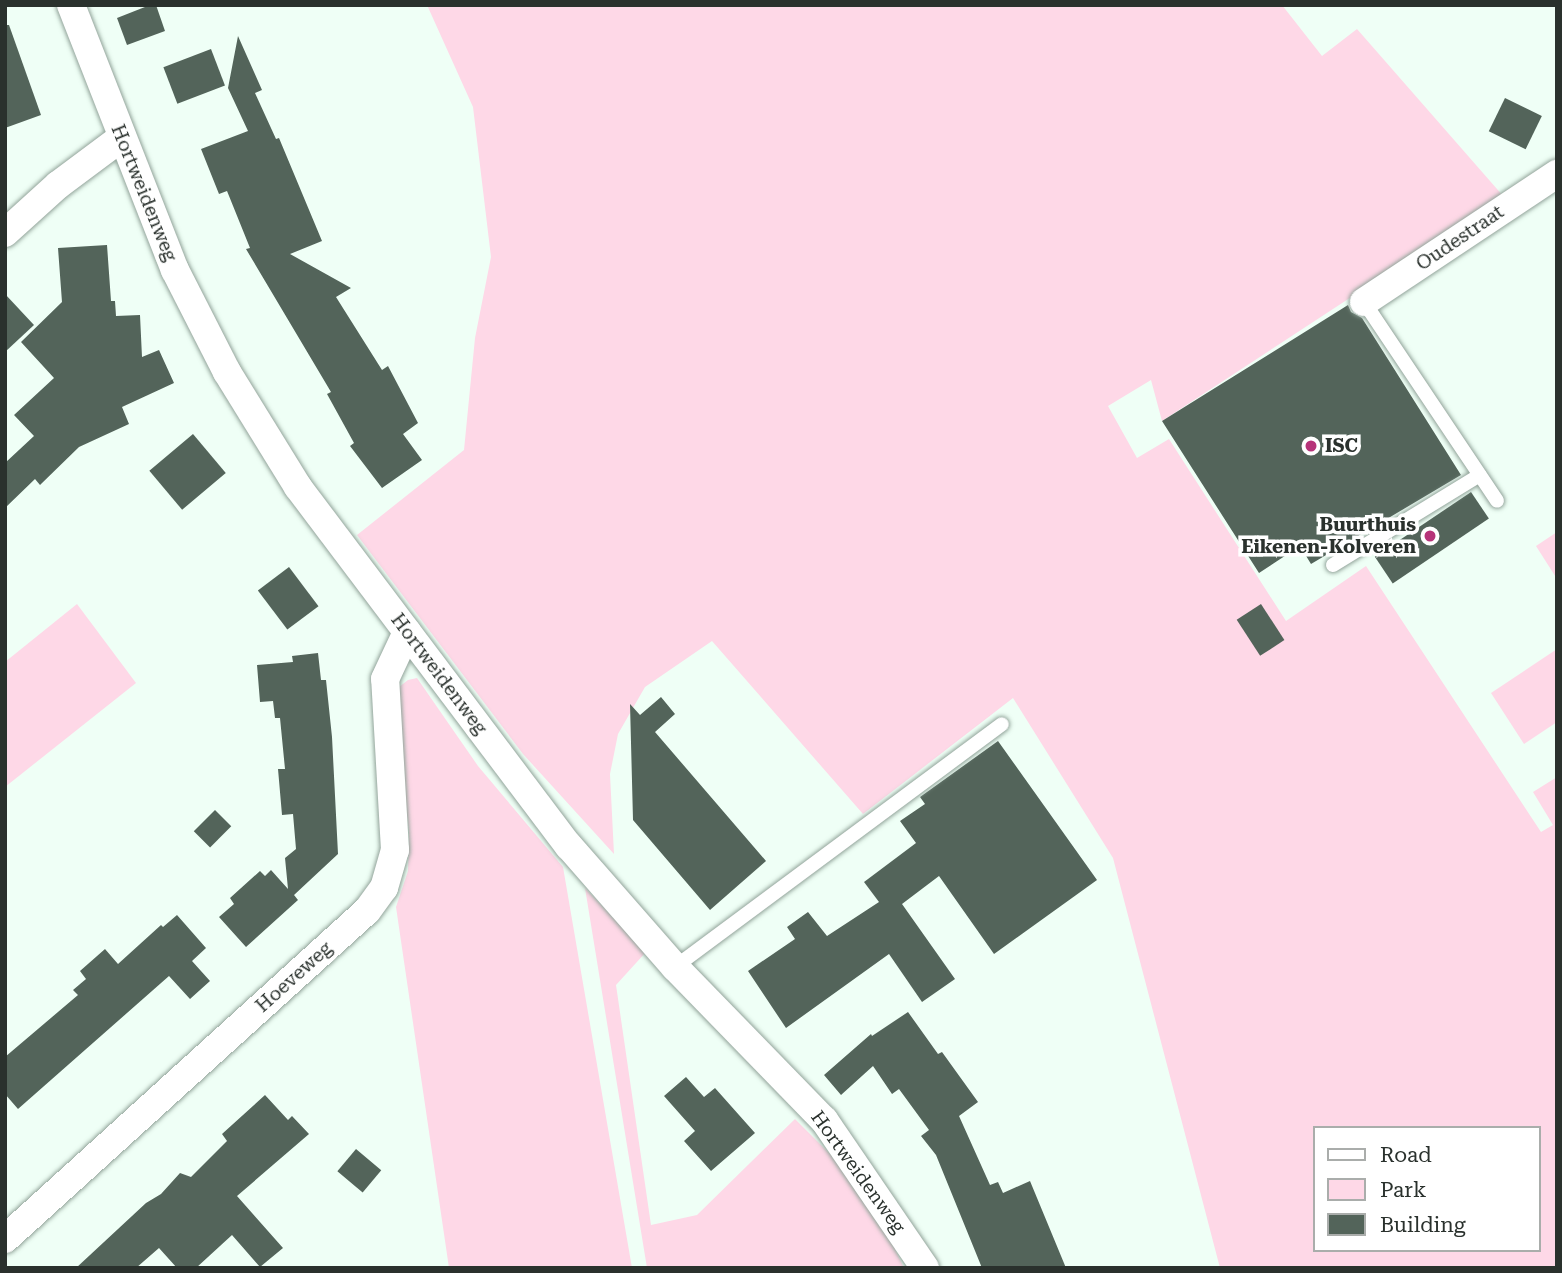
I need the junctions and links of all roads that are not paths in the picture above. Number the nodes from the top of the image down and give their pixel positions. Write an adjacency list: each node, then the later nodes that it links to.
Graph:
1 (71, 5): 2 (street, Hortweidenweg)
2 (121, 138): 4 (street); 9 (street, Hortweidenweg)
3 (1557, 174): 5 (street, Oudestraat)
4 (5, 233)
5 (1364, 302): 6 (lane)
6 (1480, 475): 7 (lane); 8 (lane)
7 (1497, 501)
8 (1333, 565)
9 (407, 632): 11 (street, Hortweidenweg); 12 (street, Hoeveweg)
10 (1002, 724): 11 (lane)
11 (675, 967): 13 (street, Hortweidenweg)
12 (5, 1239)
13 (925, 1268)

